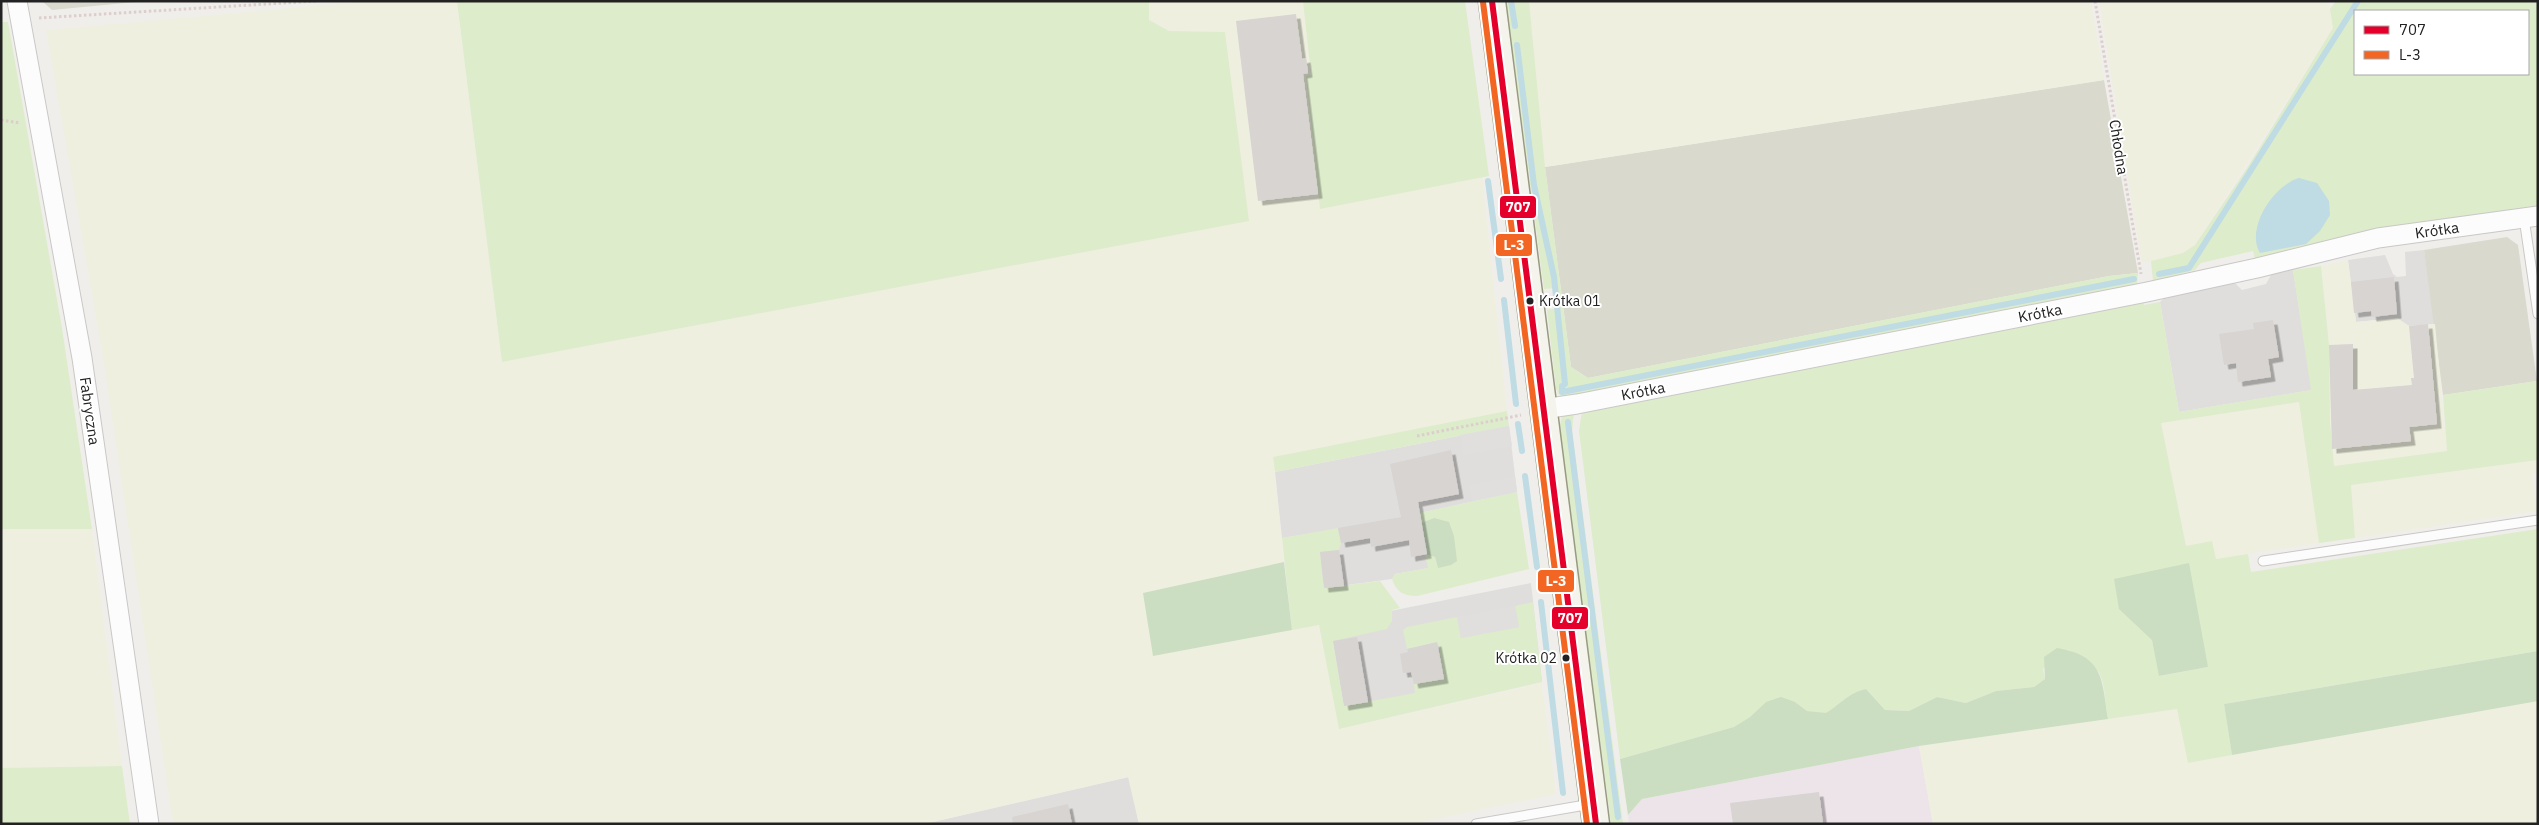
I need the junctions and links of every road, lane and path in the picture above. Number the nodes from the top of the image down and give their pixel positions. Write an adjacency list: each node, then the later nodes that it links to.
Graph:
1 (17, 1): 16 (street, Fabryczna)
2 (316, 1): 5 (path)
3 (1492, 1): 11 (main road)
4 (2095, 1): 9 (path, Chłodna)
5 (37, 18)
6 (1, 120): 7 (path)
7 (26, 124)
8 (2531, 217): 9 (street, Krótka); 10 (lane)
9 (2147, 292): 11 (street, Krótka)
10 (2538, 314)
11 (1536, 411): 12 (path); 15 (main road)
12 (1418, 436)
13 (2538, 520): 14 (lane)
14 (2263, 561)
15 (1595, 814): 17 (lane)
16 (149, 824)
17 (1476, 824)

